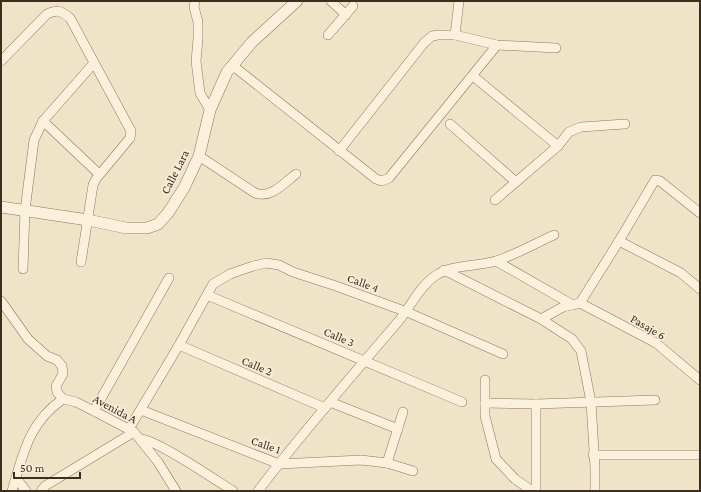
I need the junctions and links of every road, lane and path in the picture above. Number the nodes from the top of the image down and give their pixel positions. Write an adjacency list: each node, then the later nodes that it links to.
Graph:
1 (297, 1): 13 (street, Calle Lara)
2 (331, 1): 6 (street)
3 (459, 1): 8 (street)
4 (192, 3): 15 (street)
5 (354, 6): 6 (street)
6 (346, 14): 7 (street)
7 (328, 35)
8 (455, 35): 9 (street); 20 (street)
9 (497, 45): 10 (street); 14 (street)
10 (556, 48)
11 (1, 61): 12 (street)
12 (94, 63): 16 (street); 22 (street)
13 (232, 65): 15 (street, Calle Lara); 20 (street)
14 (473, 76): 19 (street); 20 (street)
15 (210, 110): 21 (street, Calle Lara)
16 (43, 121): 22 (street); 27 (street)
17 (450, 124): 24 (street)
18 (625, 124): 19 (street)
19 (558, 146): 24 (street)
20 (339, 151)
21 (199, 156): 23 (street); 29 (street, Calle Lara)
22 (99, 174): 29 (street)
23 (296, 174)
24 (516, 182): 25 (street)
25 (495, 200)
26 (1, 207): 27 (street, Calle Lara)
27 (25, 210): 29 (street, Calle Lara); 34 (street)
28 (700, 213): 31 (street)
29 (88, 220): 33 (street)
30 (554, 235): 32 (street)
31 (619, 241): 37 (street); 40 (street)
32 (496, 261): 35 (street); 40 (street, Pasaje 6)
33 (81, 262)
34 (23, 269)
35 (444, 270): 41 (street); 42 (street)
36 (169, 278): 56 (street)
37 (700, 289)
38 (207, 295): 41 (street, Calle 4); 43 (street); 45 (street, Calle 3)
39 (1, 301): 48 (street)
40 (576, 304): 42 (street); 47 (street, Pasaje 6)
41 (407, 312): 44 (street, Calle 4); 45 (street)
42 (541, 319): 51 (street)
43 (179, 345): 54 (street, Calle 2); 55 (street)
44 (503, 354)
45 (365, 361): 50 (street, Calle 3); 54 (street)
46 (485, 380): 52 (street)
47 (700, 380)
48 (63, 400): 56 (street, Avenida A); 65 (street)
49 (655, 400): 51 (street)
50 (462, 402)
51 (591, 402): 53 (street); 60 (street)
52 (485, 403): 53 (street); 72 (street)
53 (536, 404): 73 (street)
54 (327, 405): 58 (street, Calle 2); 63 (street)
55 (141, 410): 59 (street); 63 (street, Calle 1)
56 (94, 411): 59 (street, Avenida A)
57 (403, 412): 58 (street)
58 (398, 429): 62 (street)
59 (135, 434): 68 (street); 69 (street, Avenida A); 70 (street)
60 (593, 455): 61 (street); 74 (street)
61 (700, 455)
62 (387, 463): 63 (street, Calle 1); 64 (street, Calle 1)
63 (279, 464): 71 (street)
64 (413, 471)
65 (16, 478): 66 (street); 67 (street)
66 (12, 491)
67 (26, 491)
68 (41, 491)
69 (175, 491)
70 (233, 491)
71 (258, 491)
72 (532, 491)
73 (536, 491)
74 (595, 491)

